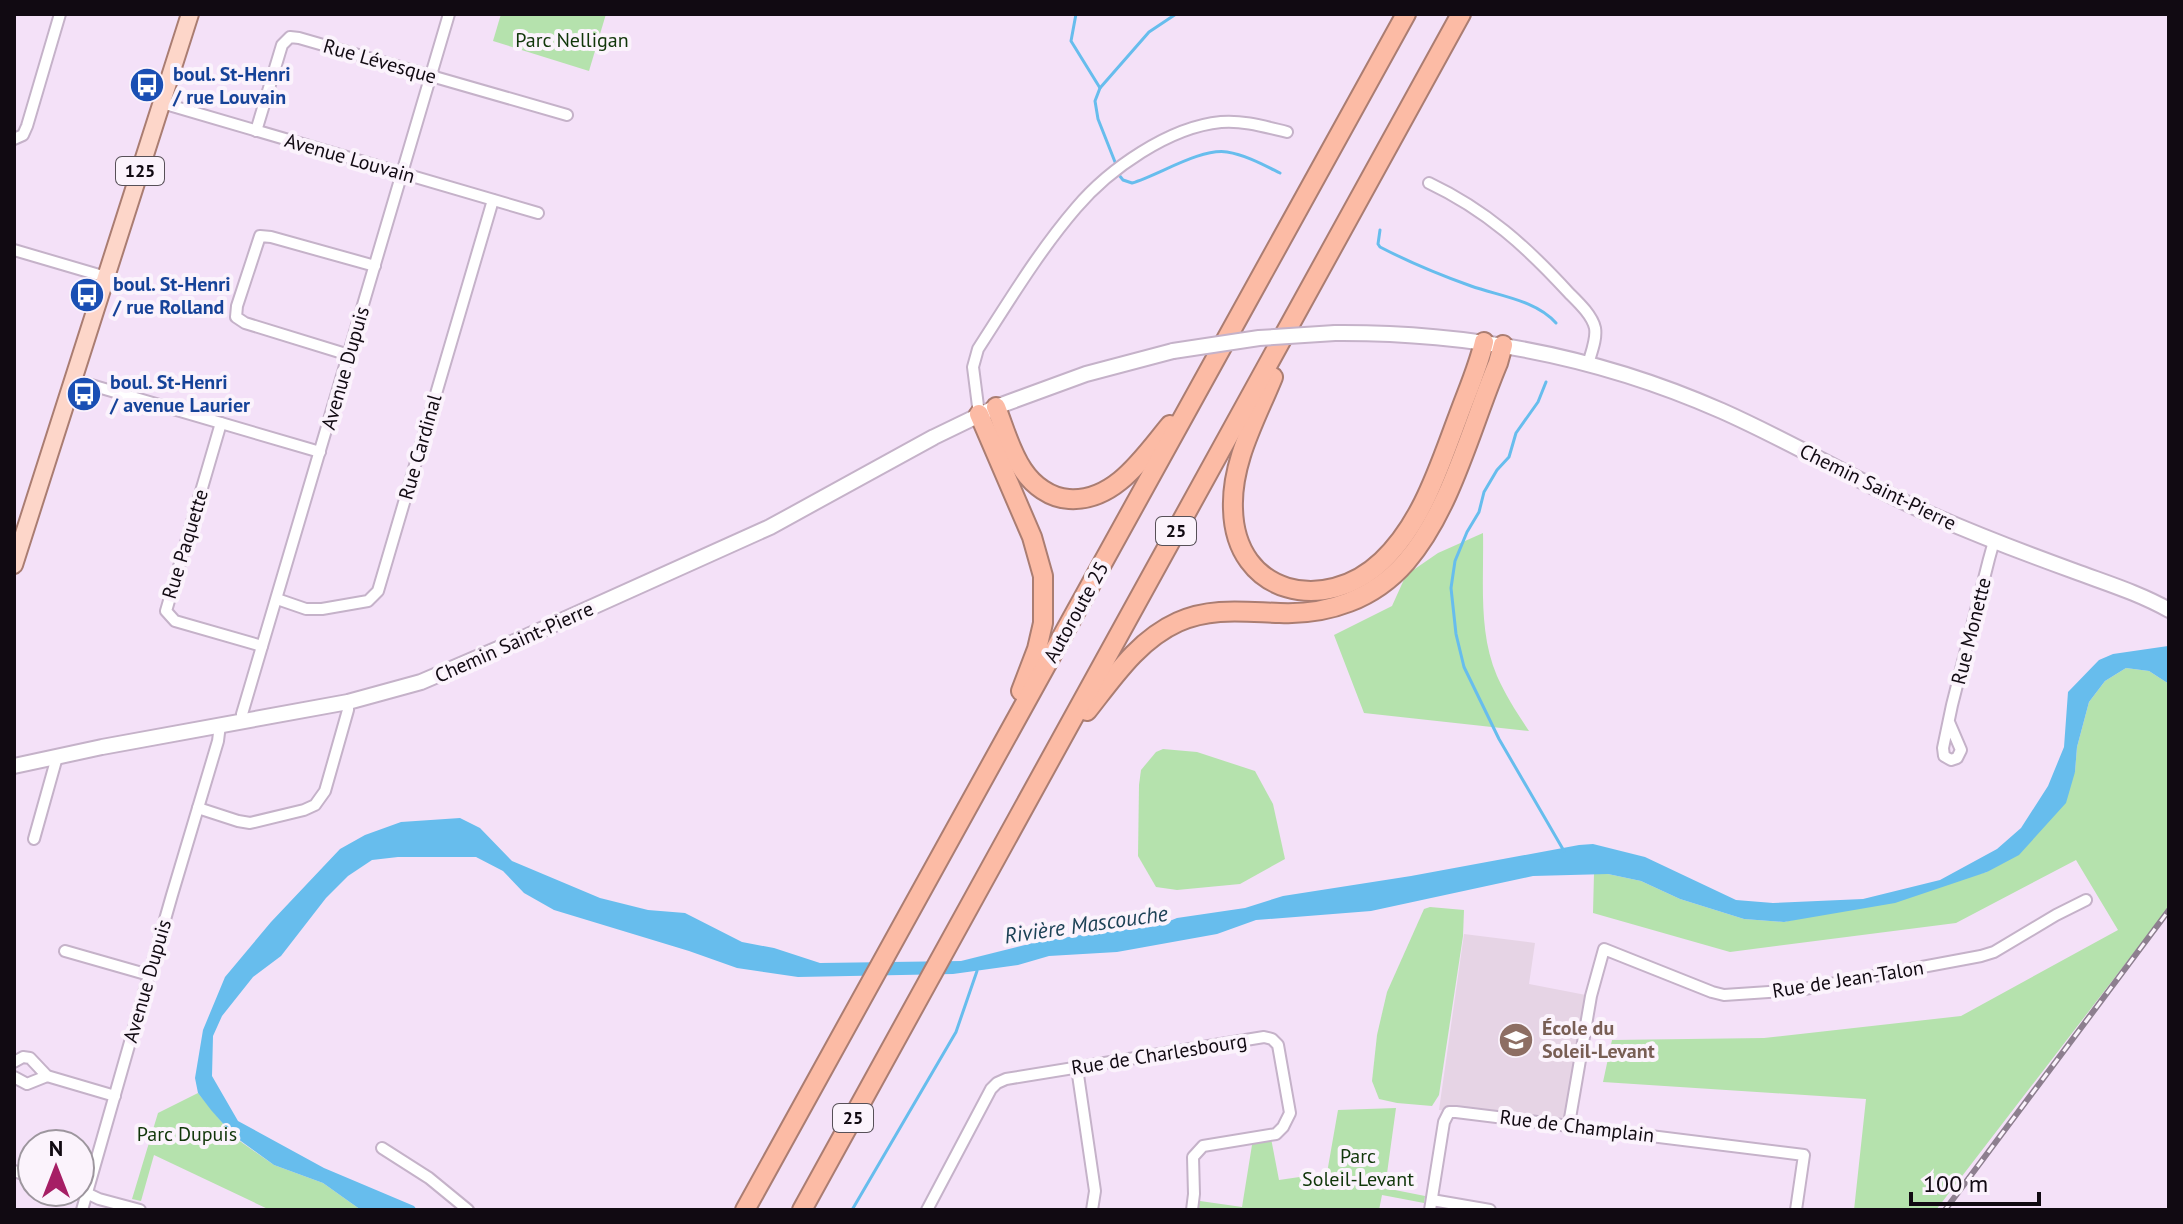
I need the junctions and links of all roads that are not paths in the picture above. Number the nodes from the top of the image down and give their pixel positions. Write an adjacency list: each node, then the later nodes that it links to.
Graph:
1 (60, 14): 11 (street)
2 (449, 14): 6 (street, Avenue Dupuis)
3 (1406, 14): 24 (highway, Autoroute 25 / 25)
4 (1461, 14): 19 (highway, 25)
5 (185, 16): 7 (main road, 125)
6 (430, 76): 8 (street, Rue Lévesque); 9 (street, Rue Lévesque); 12 (street, Avenue Dupuis)
7 (162, 103): 9 (street, Avenue Louvain); 18 (main road, 125)
8 (567, 115)
9 (256, 131): 12 (street, Avenue Louvain)
10 (1287, 132): 25 (street)
11 (14, 139)
12 (402, 173): 14 (street, Avenue Louvain); 17 (street, Avenue Dupuis)
13 (1429, 183): 22 (street)
14 (493, 200): 15 (street, Avenue Louvain); 30 (street, Rue Cardinal)
15 (538, 213)
16 (14, 250): 18 (street)
17 (375, 266): 21 (street, Avenue Dupuis); 21 (street)
18 (106, 277): 23 (main road, 125)
19 (1302, 304): 20 (highway); 39 (highway, 25)
20 (1493, 344): 22 (street, Chemin Saint-Pierre); 25 (street, Chemin Saint-Pierre, bridge); 39 (highway)
21 (349, 355): 27 (street, Avenue Dupuis)
22 (1588, 364): 28 (street, Chemin Saint-Pierre)
23 (74, 380): 26 (street); 29 (main road, 125)
24 (1193, 399): 25 (highway); 38 (highway, Autoroute 25 / 25)
25 (984, 406): 33 (street, Chemin Saint-Pierre); 38 (highway)
26 (221, 423): 27 (street); 32 (street, Rue Paquette)
27 (320, 452): 30 (street, Avenue Dupuis)
28 (1994, 541): 31 (street, Chemin Saint-Pierre); 35 (street, Rue Monette)
29 (14, 565)
30 (277, 599): 32 (street, Avenue Dupuis)
31 (2169, 610)
32 (262, 646): 34 (street, Avenue Dupuis)
33 (348, 702): 34 (street, Chemin Saint-Pierre); 41 (street)
34 (242, 721): 36 (street, Chemin Saint-Pierre)
35 (1949, 722)
36 (220, 725): 37 (street, Chemin Saint-Pierre); 41 (street, Avenue Dupuis)
37 (57, 757): 40 (street, Chemin Saint-Pierre); 42 (street)
38 (996, 757): 59 (highway, Autoroute 25 / 25)
39 (1051, 758): 60 (highway, 25)
40 (14, 766)
41 (198, 808): 45 (street, Avenue Dupuis)
42 (34, 839)
43 (2086, 900): 51 (street, Rue de Jean-Talon)
44 (65, 951): 45 (street)
45 (149, 975): 50 (street, Avenue Dupuis)
46 (14, 1062): 48 (street)
47 (1077, 1068): 56 (street, Rue de Charlesbourg); 61 (street); 62 (street, Rue de Charlesbourg)
48 (47, 1076): 49 (street); 50 (street)
49 (14, 1077)
50 (115, 1096): 53 (street, Avenue Dupuis)
51 (1569, 1124): 55 (street, Rue de Champlain); 64 (street, Rue de Champlain)
52 (382, 1148): 58 (street)
53 (96, 1154)
54 (96, 1197): 57 (street)
55 (1431, 1205): 63 (street)
56 (932, 1208)
57 (140, 1210)
58 (468, 1210)
59 (745, 1210)
60 (802, 1210)
61 (1092, 1210)
62 (1192, 1210)
63 (1490, 1210)
64 (1796, 1210)

